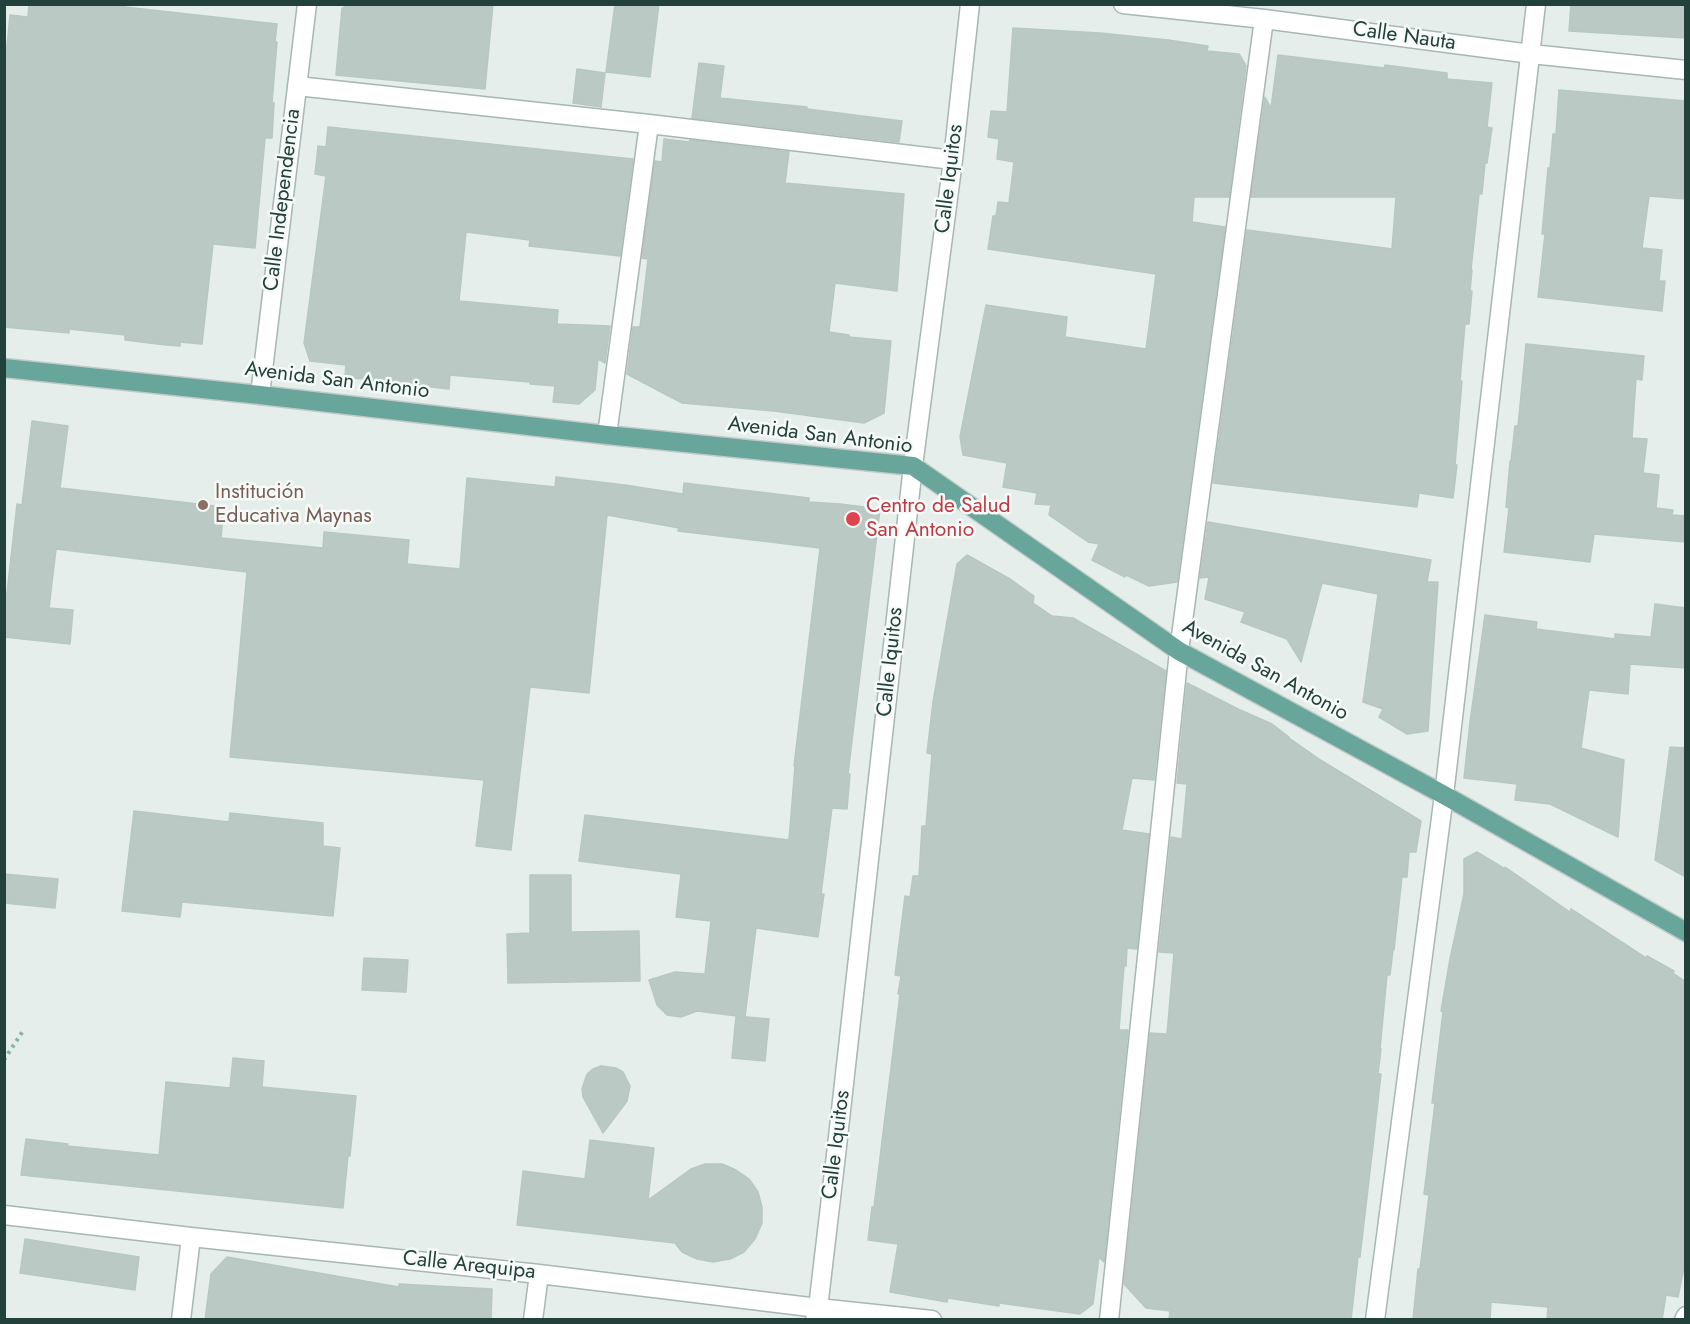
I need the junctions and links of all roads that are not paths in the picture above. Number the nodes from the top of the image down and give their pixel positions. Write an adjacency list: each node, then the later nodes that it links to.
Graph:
1 (307, 4): 8 (street, Calle Independencia)
2 (970, 4): 10 (street, Calle Iquitos)
3 (1123, 4): 5 (street, Calle Nauta)
4 (1536, 4): 6 (street)
5 (1264, 19): 6 (street, Calle Nauta); 15 (street)
6 (1531, 54): 7 (street, Calle Nauta); 16 (street)
7 (1686, 70)
8 (297, 86): 9 (street); 12 (street, Calle Independencia)
9 (649, 124): 10 (street); 13 (street)
10 (952, 160): 14 (street, Calle Iquitos)
11 (4, 368): 12 (main road, Avenida San Antonio)
12 (260, 395): 13 (main road, Avenida San Antonio)
13 (607, 435): 14 (main road, Avenida San Antonio)
14 (913, 466): 15 (main road, Avenida San Antonio); 21 (street, Calle Iquitos)
15 (1179, 651): 16 (main road, Avenida San Antonio); 25 (street)
16 (1444, 795): 17 (main road, Avenida San Antonio); 26 (street)
17 (1686, 932)
18 (4, 1215): 19 (street, Calle Arequipa)
19 (191, 1237): 20 (street, Calle Arequipa); 22 (street)
20 (539, 1274): 21 (street, Calle Arequipa); 23 (street)
21 (817, 1314): 24 (street, Calle Arequipa)
22 (181, 1320)
23 (533, 1320)
24 (932, 1320)
25 (1109, 1320)
26 (1375, 1320)

